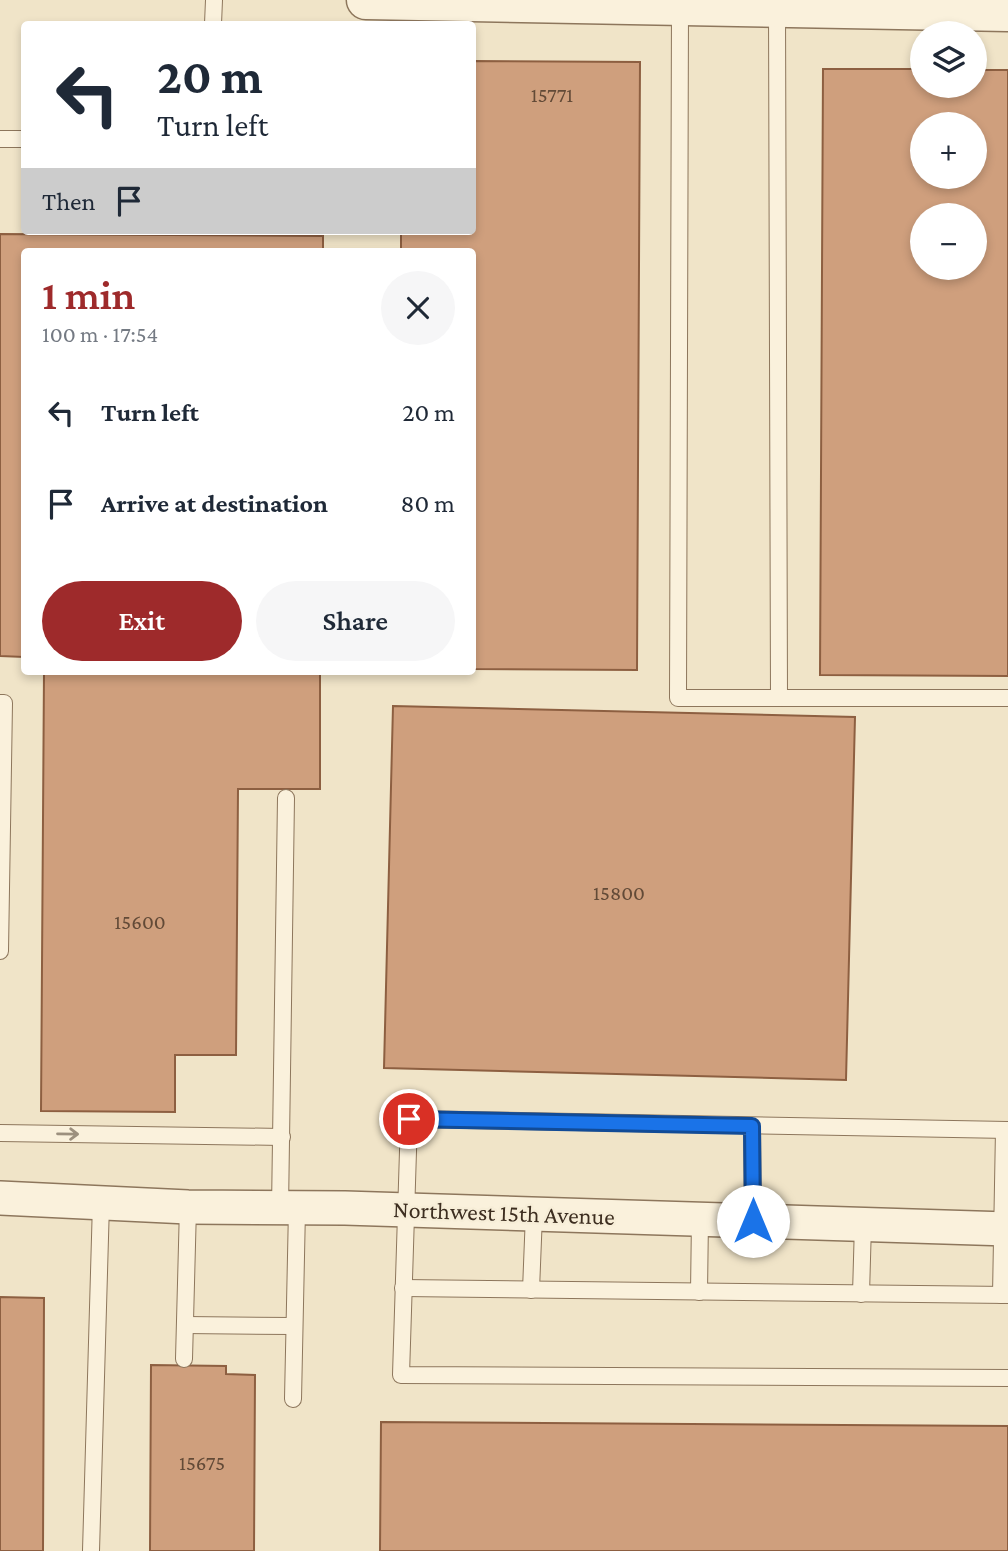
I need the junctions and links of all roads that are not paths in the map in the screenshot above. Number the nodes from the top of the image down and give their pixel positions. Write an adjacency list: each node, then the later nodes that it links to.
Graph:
1 (214, 0): 6 (lane)
2 (366, 0): 3 (street)
3 (681, 6): 4 (street); 9 (lane)
4 (777, 8): 5 (street); 9 (lane)
5 (1008, 12)
6 (213, 21)
7 (0, 139): 8 (lane)
8 (21, 139)
9 (779, 698): 10 (lane)
10 (1008, 698)
11 (0, 703): 13 (lane)
12 (286, 798): 17 (lane)
13 (0, 951)
14 (752, 1126): 15 (lane); 22 (lane); 25 (lane)
15 (1006, 1130): 27 (lane)
16 (0, 1133): 17 (lane, one-way to 17)
17 (282, 1137): 21 (lane)
18 (0, 1198): 19 (street, Northwest 15th Avenue)
19 (101, 1203): 20 (street, Northwest 15th Avenue); 38 (lane)
20 (188, 1208): 21 (street, Northwest 15th Avenue); 33 (lane)
21 (289, 1209): 22 (street, Northwest 15th Avenue); 34 (lane)
22 (405, 1210): 23 (street, Northwest 15th Avenue); 28 (lane)
23 (534, 1214): 24 (street, Northwest 15th Avenue); 29 (lane)
24 (699, 1219): 25 (street, Northwest 15th Avenue); 30 (lane)
25 (753, 1221): 26 (street, Northwest 15th Avenue)
26 (863, 1224): 27 (street, Northwest 15th Avenue); 31 (lane)
27 (1005, 1229): 32 (lane)
28 (403, 1288): 29 (lane); 36 (lane)
29 (531, 1290): 30 (lane)
30 (699, 1292): 31 (lane)
31 (861, 1294): 32 (lane)
32 (1004, 1295)
33 (185, 1325): 34 (lane); 35 (lane)
34 (293, 1326): 37 (lane)
35 (184, 1359)
36 (1008, 1378)
37 (293, 1399)
38 (91, 1551)

